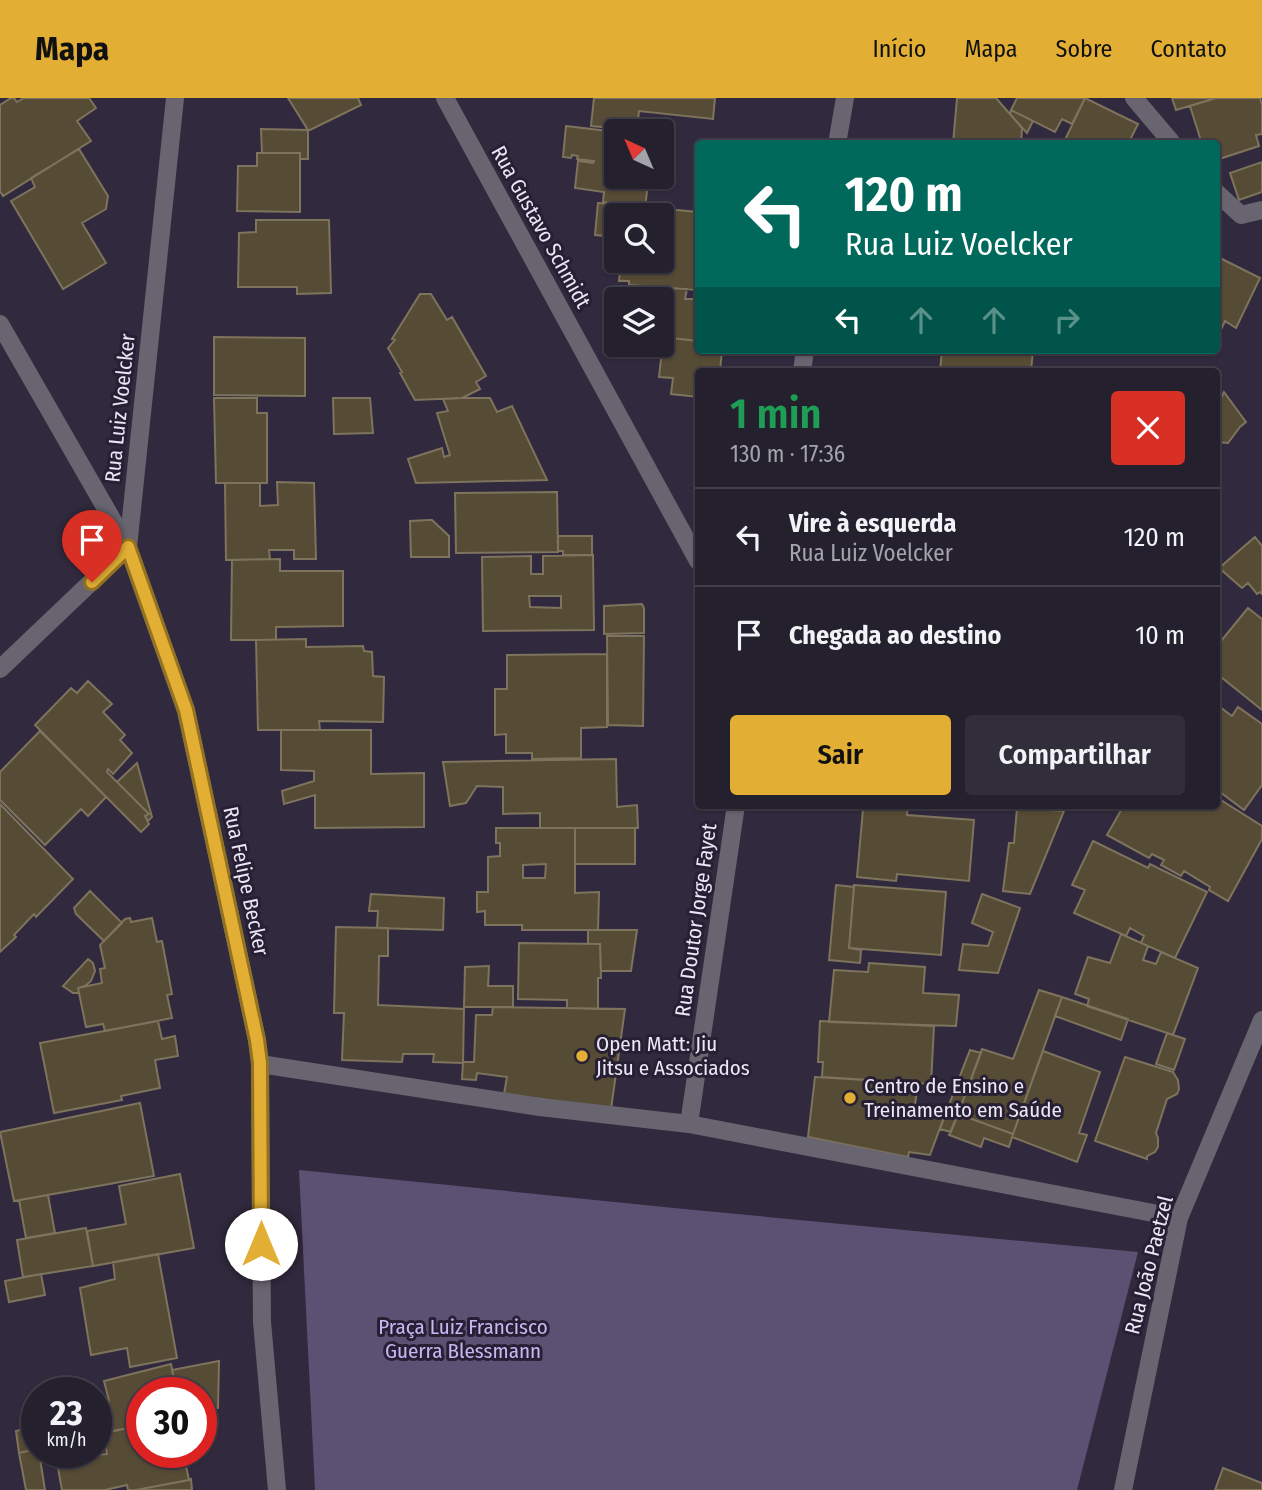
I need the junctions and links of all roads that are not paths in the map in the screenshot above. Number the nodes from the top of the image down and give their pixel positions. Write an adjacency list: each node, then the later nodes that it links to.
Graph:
1 (174, 98): 10 (street, Rua Luiz Voelcker)
2 (445, 98): 11 (street, Rua Gustavo Schmidt)
3 (845, 98): 5 (street)
4 (1134, 98): 6 (street)
5 (838, 140)
6 (1170, 140)
7 (1220, 196): 8 (street)
8 (1262, 210)
9 (0, 324): 10 (street, Rua Felipe Becker)
10 (128, 547): 12 (street); 15 (street, Rua Felipe Becker)
11 (695, 556)
12 (0, 669)
13 (735, 809): 16 (street, Rua Doutor Jorge Fayet)
14 (1262, 1020): 17 (street, Rua João Paetzel)
15 (260, 1063): 16 (street); 18 (street, Rua Felipe Becker)
16 (689, 1124): 17 (street)
17 (1180, 1218): 19 (street, Rua João Paetzel)
18 (277, 1490)
19 (1123, 1490)

